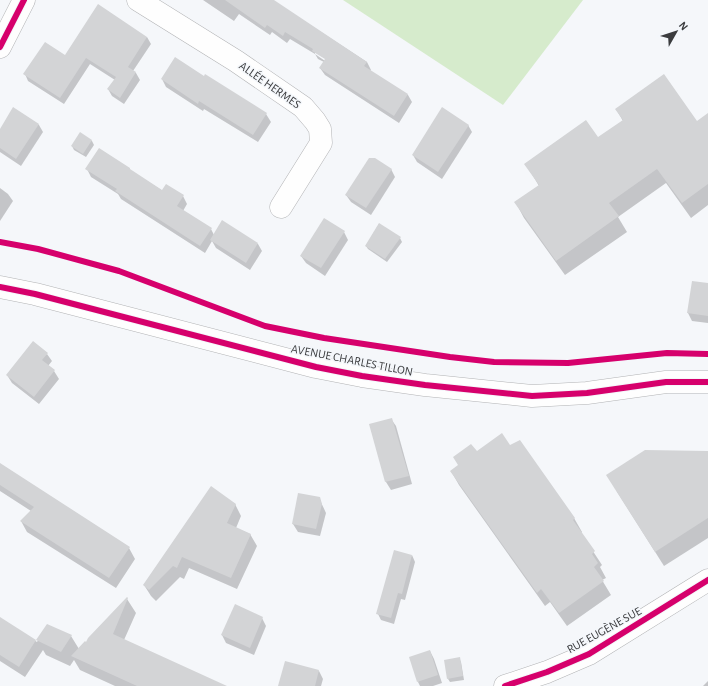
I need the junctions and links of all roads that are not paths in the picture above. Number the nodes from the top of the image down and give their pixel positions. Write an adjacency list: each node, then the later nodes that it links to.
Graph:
1 (24, 0): 3 (street)
2 (138, 0): 4 (street, ALLÉE HERMES)
3 (0, 47)
4 (280, 207)
5 (0, 287): 6 (street, AVENUE CHARLES TILLON)
6 (708, 382)
7 (708, 580): 8 (street, RUE EUGÈNE SUE)
8 (505, 686)

